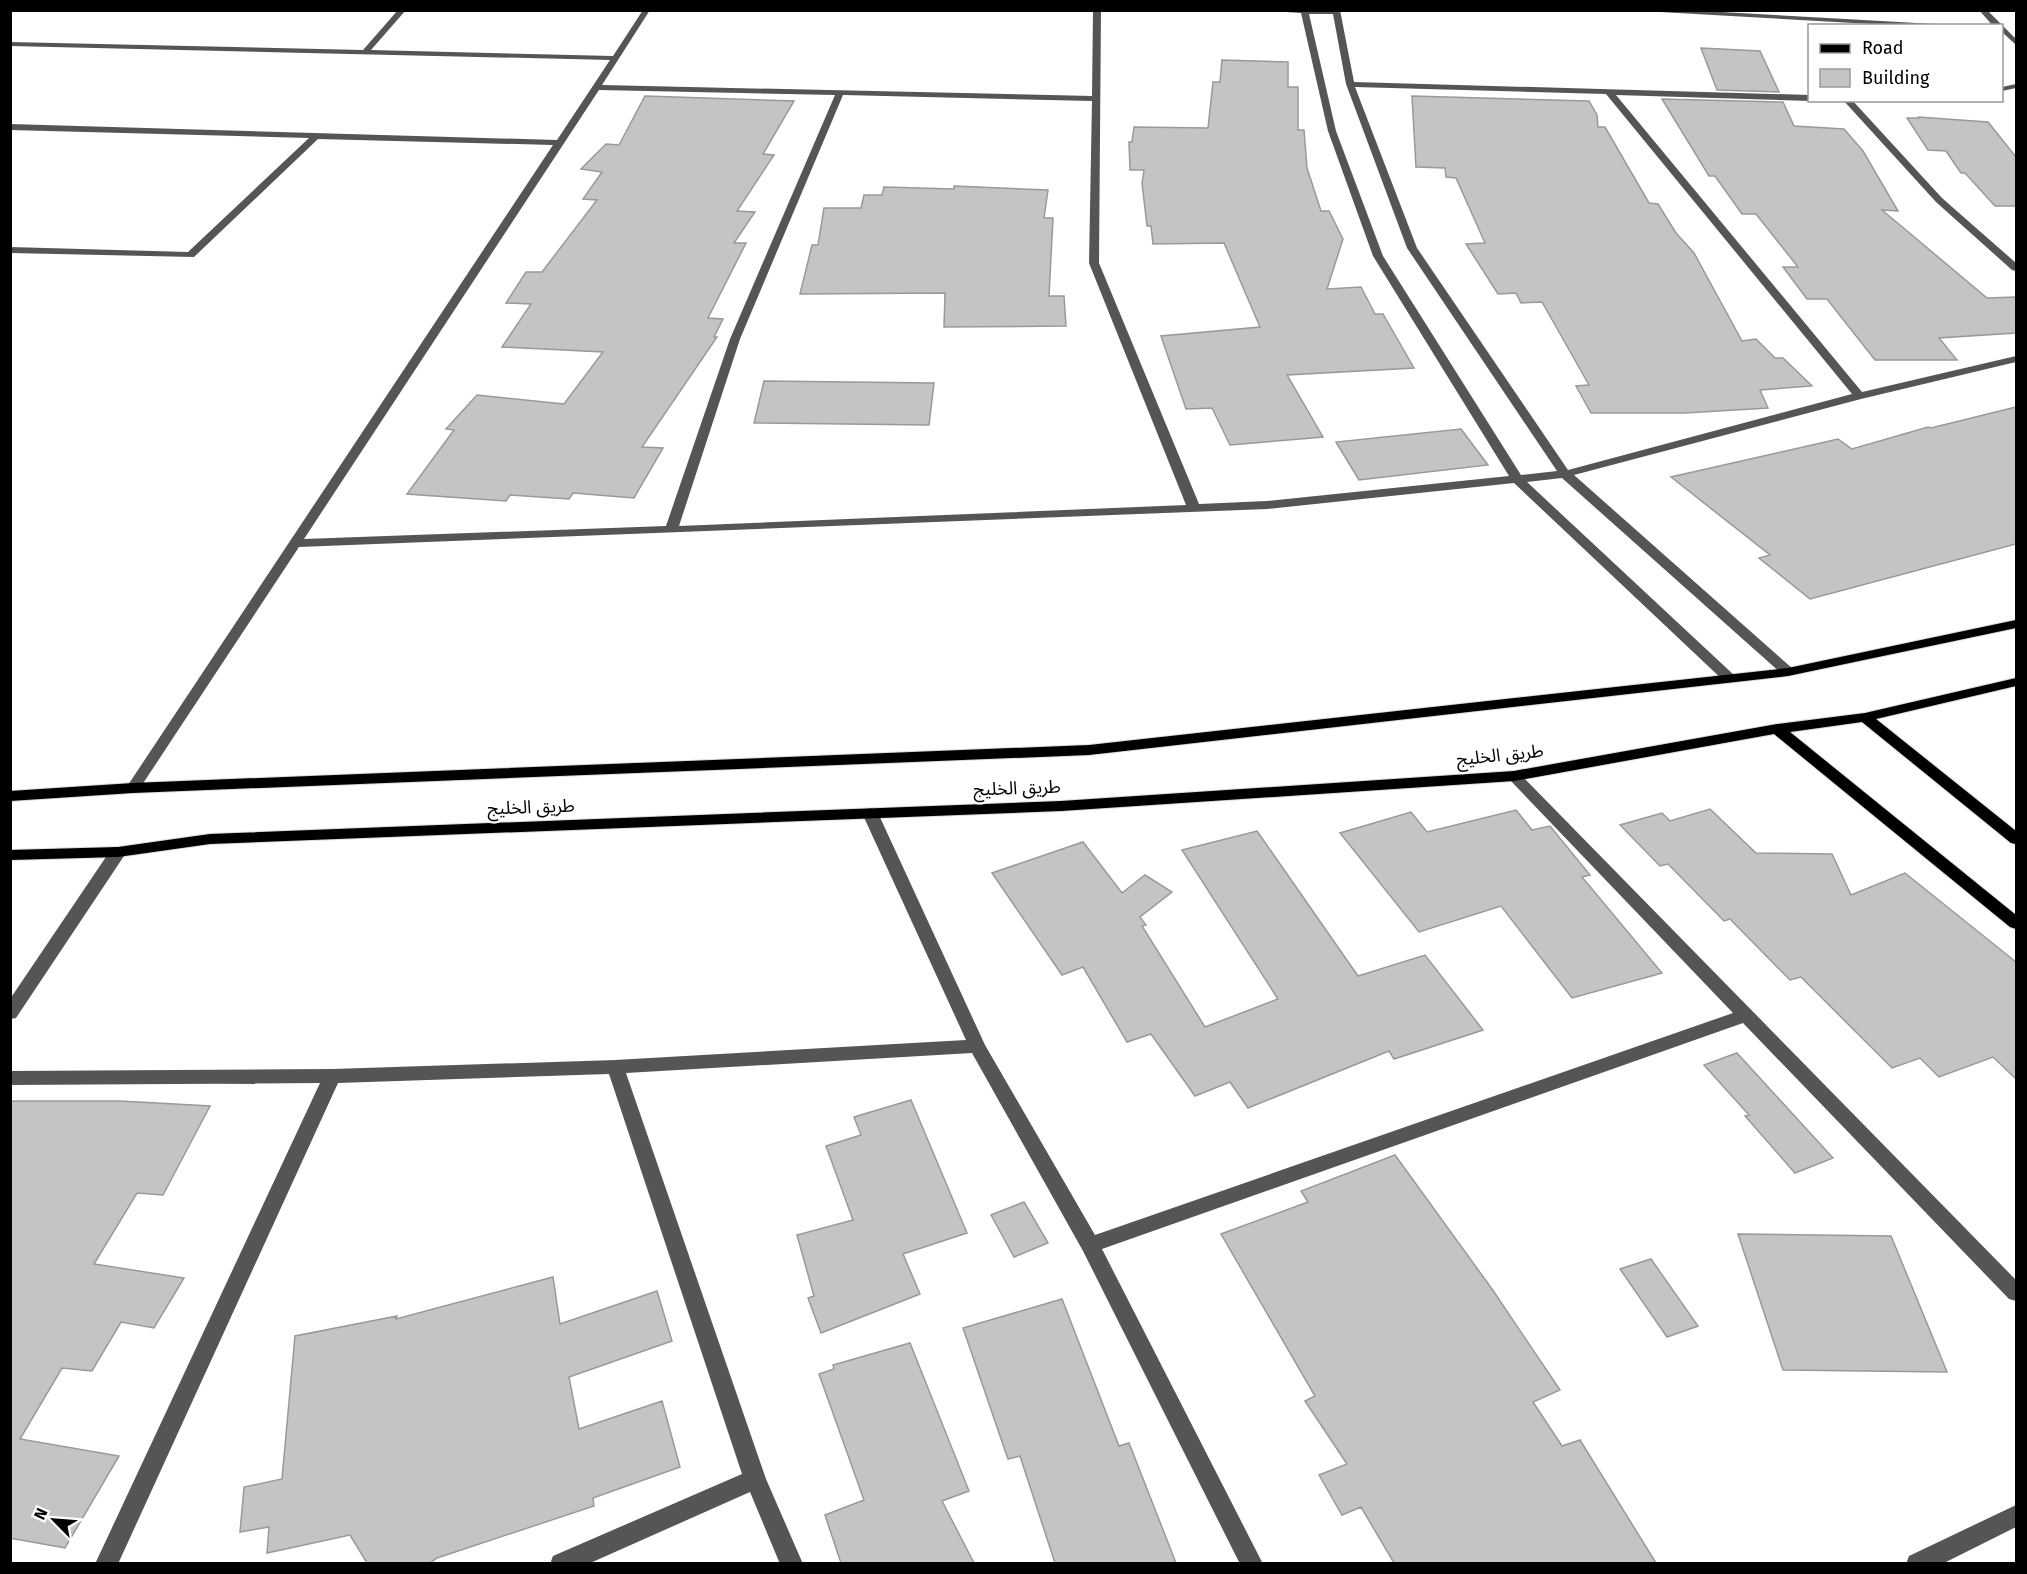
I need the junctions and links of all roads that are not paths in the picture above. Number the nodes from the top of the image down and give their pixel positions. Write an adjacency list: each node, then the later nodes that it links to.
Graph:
1 (403, 10): 14 (street)
2 (647, 10): 15 (street)
3 (1097, 10): 21 (street)
4 (1260, 10): 7 (street)
5 (1627, 10): 9 (street)
6 (1982, 10): 10 (street)
7 (1304, 11): 8 (street); 31 (street)
8 (1336, 11): 16 (street)
9 (1924, 24)
10 (1997, 24)
11 (2013, 34): 12 (street)
12 (2016, 43)
13 (10, 44): 14 (street)
14 (365, 52): 15 (street)
15 (616, 58): 17 (street)
16 (1350, 84): 18 (street); 30 (street)
17 (596, 87): 19 (street); 25 (street)
18 (1609, 92): 20 (street); 29 (street)
19 (840, 93): 21 (street); 33 (street)
20 (1808, 98)
21 (1096, 99): 32 (street)
22 (1849, 102): 27 (street)
23 (10, 127): 24 (street)
24 (316, 136): 25 (street); 26 (street)
25 (560, 143): 34 (street)
26 (10, 250)
27 (2016, 268)
28 (2016, 360): 29 (street)
29 (1859, 396): 30 (street)
30 (1565, 474): 31 (street); 36 (street)
31 (1517, 479): 32 (street); 37 (street)
32 (1194, 508): 33 (street)
33 (671, 530): 34 (street)
34 (296, 543): 42 (street)
35 (2016, 624): 36 (main road, طريق الخليج)
36 (1788, 672): 37 (main road, طريق الخليج)
37 (1730, 679): 42 (main road, طريق الخليج)
38 (2016, 682): 39 (main road, طريق الخليج)
39 (1865, 717): 40 (main road, طريق الخليج); 45 (main road)
40 (1777, 729): 41 (main road, طريق الخليج); 48 (main road)
41 (1514, 776): 44 (main road, طريق الخليج); 50 (street)
42 (133, 788): 43 (main road, طريق الخليج)
43 (10, 796)
44 (870, 813): 46 (main road, طريق الخليج); 51 (street)
45 (2016, 838)
46 (118, 852): 47 (main road, طريق الخليج); 49 (street)
47 (10, 855)
48 (2016, 923)
49 (10, 1013)
50 (1746, 1015): 55 (street); 56 (street)
51 (977, 1046): 52 (street); 55 (street)
52 (615, 1067): 53 (street); 57 (street)
53 (332, 1076): 54 (street); 59 (street)
54 (10, 1078)
55 (1090, 1245): 62 (street)
56 (2016, 1293)
57 (755, 1479): 60 (street); 61 (street)
58 (2016, 1516): 63 (street)
59 (106, 1563)
60 (561, 1563)
61 (792, 1563)
62 (1252, 1563)
63 (1917, 1563)

